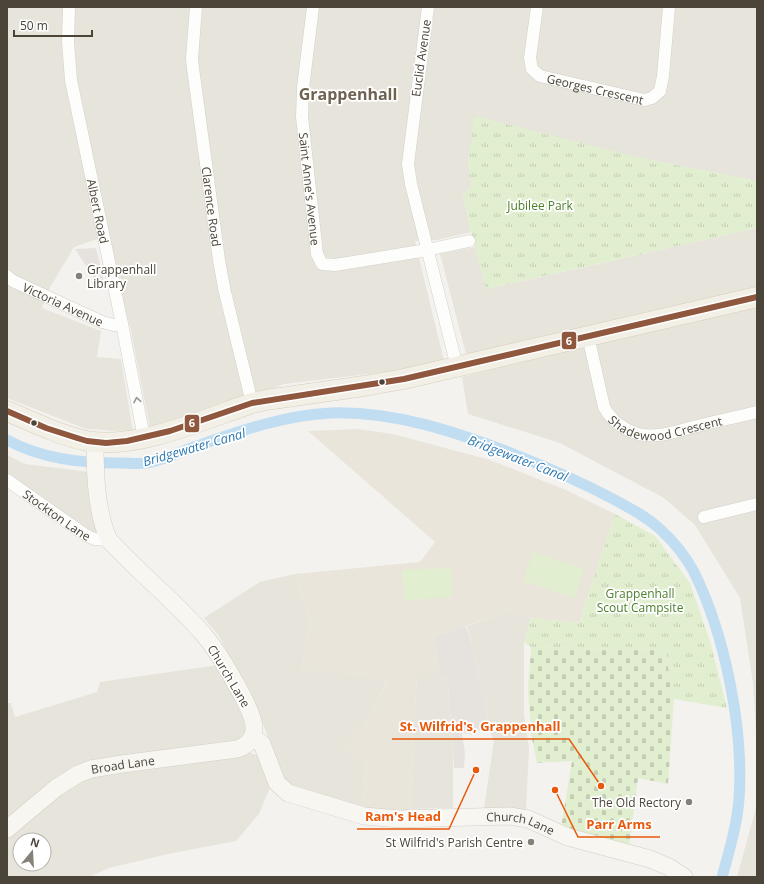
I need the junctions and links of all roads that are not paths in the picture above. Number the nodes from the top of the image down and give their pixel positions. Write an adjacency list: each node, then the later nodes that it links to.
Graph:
1 (70, 7): 11 (street, Albert Road)
2 (196, 7): 14 (street, Clarence Road)
3 (313, 7): 8 (street, Saint Anne's Avenue)
4 (428, 7): 8 (street, Euclid Avenue)
5 (537, 7): 6 (street, Georges Crescent)
6 (669, 7)
7 (469, 241): 8 (street)
8 (427, 250): 13 (street, Euclid Avenue)
9 (7, 276): 11 (street, Victoria Avenue)
10 (757, 297): 12 (main road)
11 (122, 324): 17 (street, Albert Road, one-way to 11)
12 (588, 336): 13 (main road); 16 (street, Shadewood Crescent)
13 (457, 367): 14 (main road)
14 (252, 403): 17 (main road)
15 (7, 411): 18 (main road)
16 (757, 412)
17 (144, 438): 18 (main road)
18 (95, 448): 22 (street, Church Lane)
19 (7, 480): 22 (street, Stockton Lane)
20 (757, 504): 21 (street)
21 (704, 516)
22 (109, 540): 23 (street, Church Lane)
23 (253, 736): 24 (street, Broad Lane); 25 (street, Church Lane)
24 (7, 829)
25 (684, 877)

